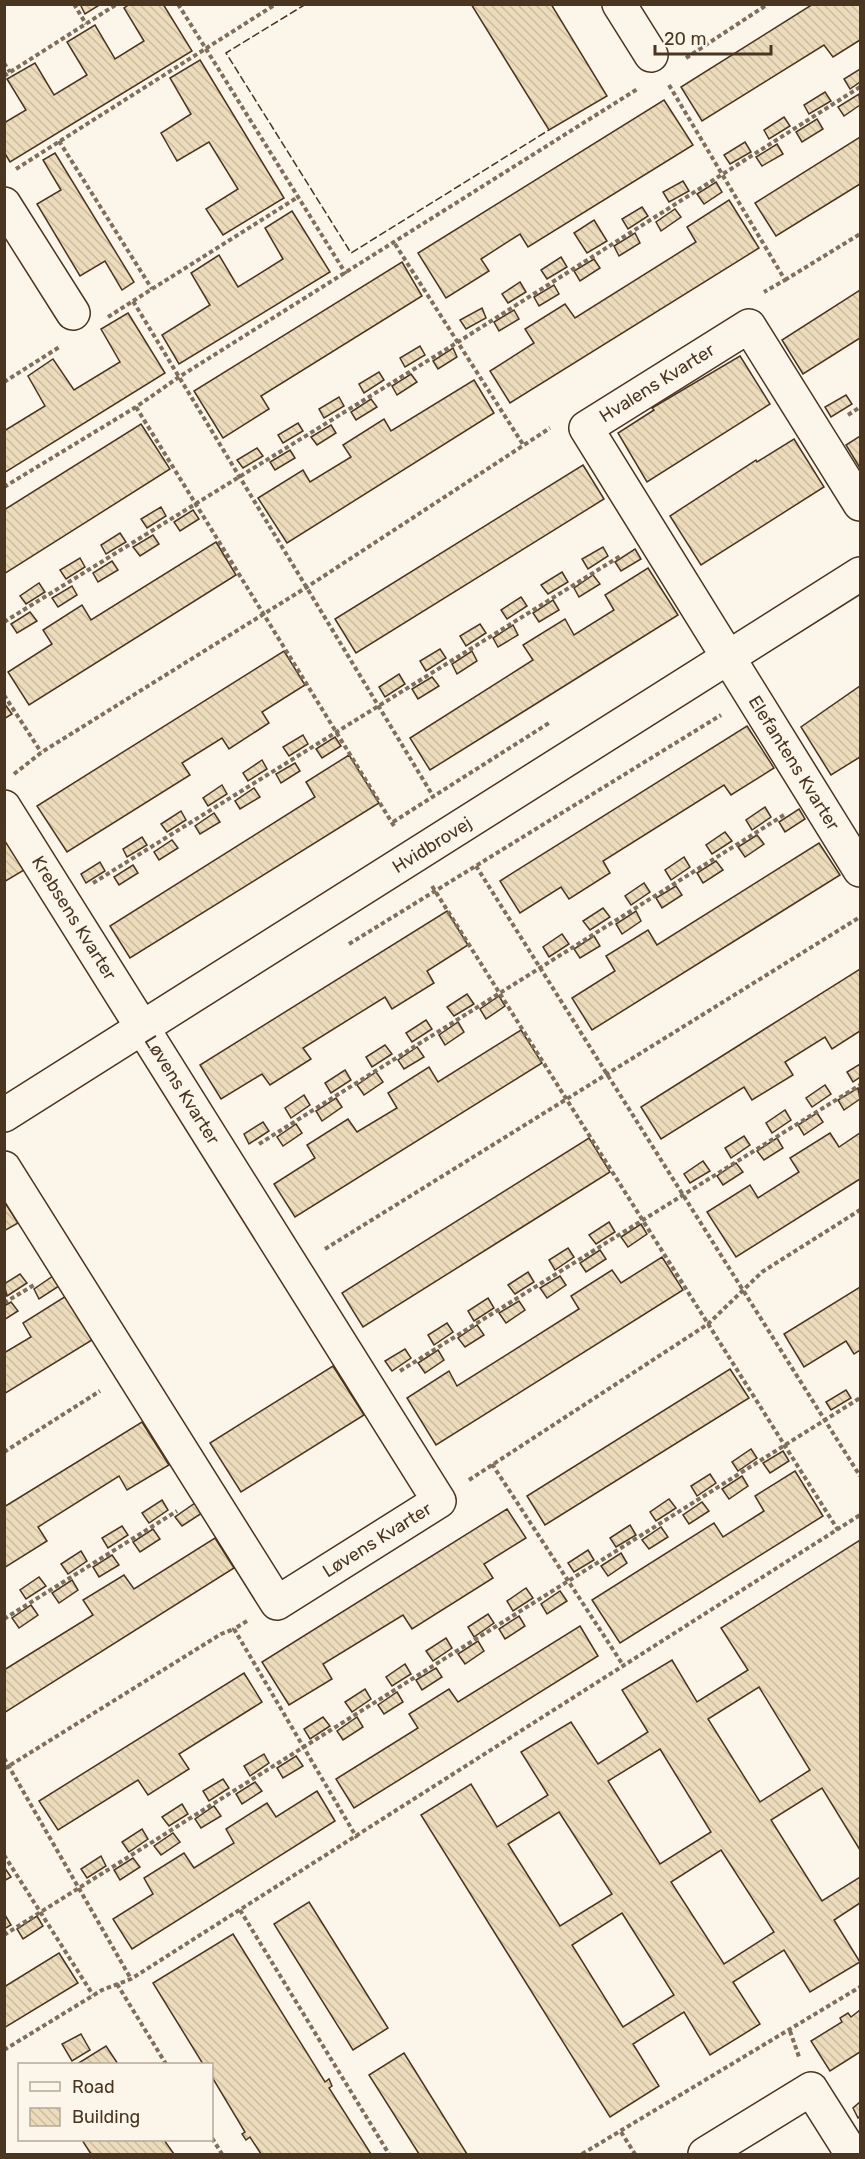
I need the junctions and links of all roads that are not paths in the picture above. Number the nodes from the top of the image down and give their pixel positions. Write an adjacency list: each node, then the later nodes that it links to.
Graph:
1 (619, 4): 2 (street)
2 (657, 64)
3 (4, 204): 4 (street)
4 (79, 322)
5 (861, 504): 7 (street, Hvalens Kvarter)
6 (861, 574): 7 (street, Hvidbrovej)
7 (729, 657): 9 (street, Elefantens Kvarter); 10 (street, Hvidbrovej)
8 (4, 807): 10 (street, Krebsens Kvarter)
9 (861, 870)
10 (143, 1029): 11 (street, Hvidbrovej); 12 (street, Løvens Kvarter)
11 (4, 1115)
12 (4, 1168)
13 (705, 2154): 14 (street)
14 (852, 2154)

